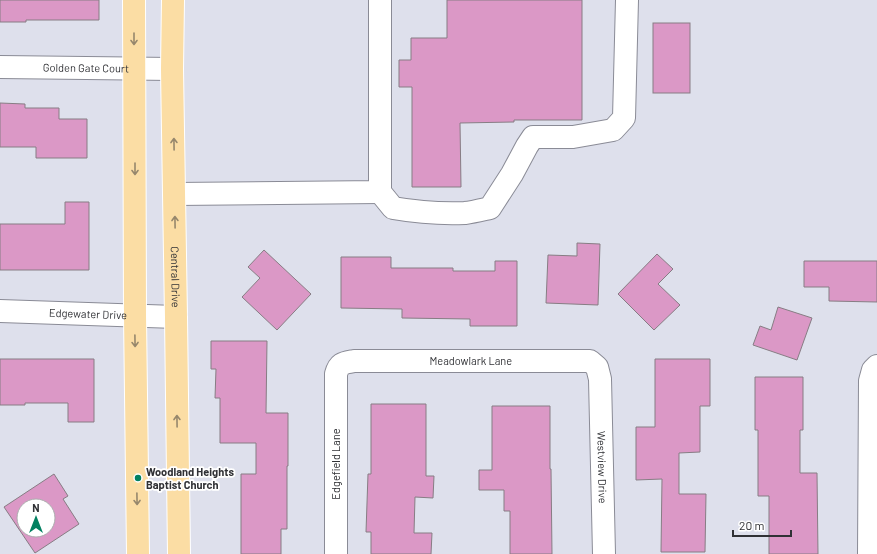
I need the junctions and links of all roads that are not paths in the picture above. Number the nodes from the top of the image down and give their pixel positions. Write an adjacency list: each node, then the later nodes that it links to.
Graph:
1 (134, 0): 6 (main road, one-way to 6)
2 (173, 0): 7 (main road, Central Drive)
3 (380, 0): 8 (street)
4 (627, 0): 8 (street)
5 (0, 67): 6 (street, Golden Gate Court)
6 (134, 68): 7 (street, Golden Gate Court); 11 (main road, one-way to 11)
7 (172, 68): 9 (main road, Central Drive, one-way to 7)
8 (380, 192): 9 (street)
9 (174, 194): 12 (main road, Central Drive, one-way to 9)
10 (0, 311): 11 (street, Edgewater Drive)
11 (135, 315): 12 (street, Edgewater Drive); 16 (main road, one-way to 16)
12 (176, 317): 17 (main road, Central Drive, one-way to 12)
13 (877, 366): 20 (street)
14 (336, 374): 15 (street, Meadowlark Lane); 18 (street, Edgefield Lane)
15 (600, 379): 19 (street, Westview Drive)
16 (138, 554)
17 (179, 554)
18 (336, 554)
19 (604, 554)
20 (869, 554)

